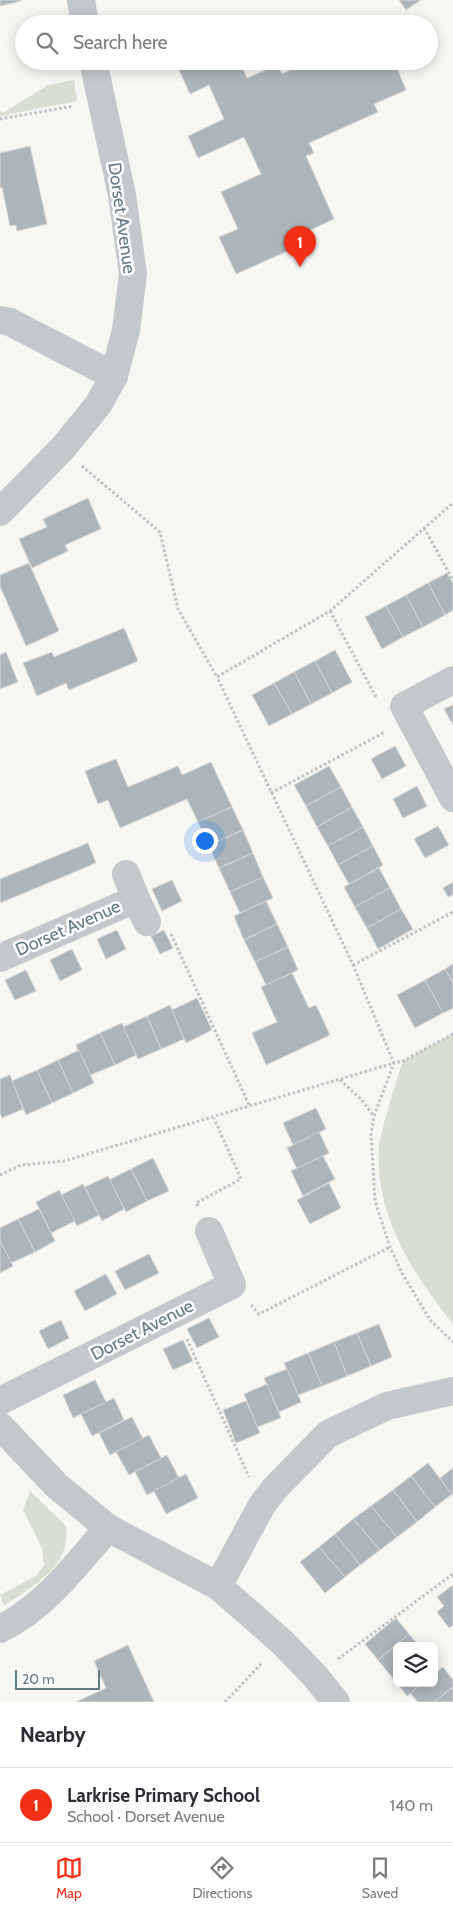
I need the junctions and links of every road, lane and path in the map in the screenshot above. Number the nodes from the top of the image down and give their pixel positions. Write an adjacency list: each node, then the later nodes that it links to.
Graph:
1 (81, 0): 2 (street)
2 (84, 15)
3 (95, 70): 4 (street, Dorset Avenue)
4 (101, 102): 5 (path); 7 (street, Dorset Avenue)
5 (0, 120)
6 (0, 320): 7 (street)
7 (114, 376): 8 (street, Dorset Avenue)
8 (62, 449): 10 (street, Dorset Avenue); 14 (path)
9 (453, 503): 11 (path)
10 (0, 512)
11 (424, 528): 12 (path); 13 (path)
12 (453, 580)
13 (330, 611): 14 (path); 16 (path)
14 (217, 677): 17 (path)
15 (453, 680): 16 (street)
16 (391, 705): 17 (path); 18 (street)
17 (272, 793): 23 (path)
18 (453, 798)
19 (126, 874): 20 (street, Dorset Avenue)
20 (142, 910): 22 (street, Dorset Avenue); 27 (path)
21 (453, 912): 23 (path)
22 (0, 958)
23 (353, 965): 25 (path)
24 (453, 1034): 25 (path)
25 (394, 1064): 26 (path); 28 (path)
26 (340, 1080): 27 (path); 28 (path)
27 (250, 1107): 29 (path)
28 (374, 1116): 32 (path)
29 (214, 1117): 30 (path); 31 (path)
30 (0, 1175)
31 (209, 1231): 33 (street)
32 (390, 1247): 33 (path); 35 (path)
33 (232, 1285): 34 (street, Dorset Avenue)
34 (176, 1313): 37 (street, Dorset Avenue); 39 (path)
35 (453, 1342)
36 (453, 1391): 39 (street)
37 (0, 1401)
38 (0, 1426): 40 (street)
39 (262, 1505): 42 (street)
40 (108, 1528): 42 (street); 43 (street)
41 (453, 1574): 45 (path)
42 (218, 1586): 44 (street)
43 (0, 1629)
44 (282, 1642): 46 (path); 47 (street)
45 (336, 1661)
46 (225, 1702)
47 (336, 1702)

